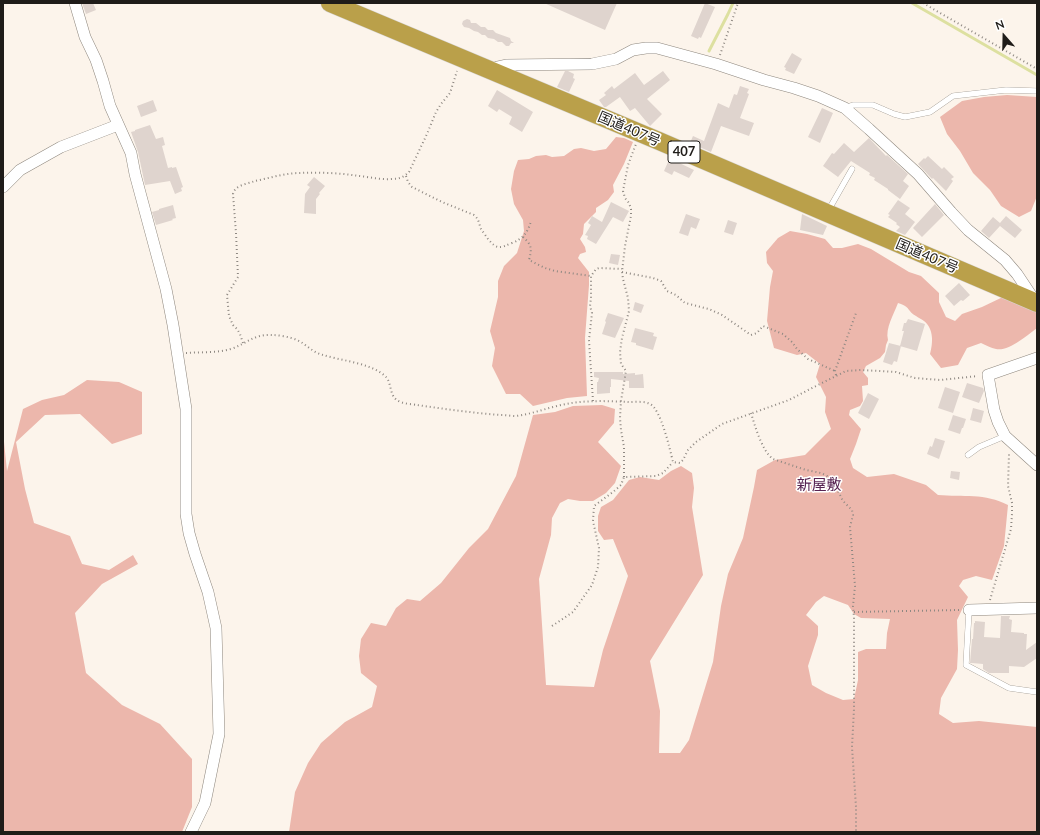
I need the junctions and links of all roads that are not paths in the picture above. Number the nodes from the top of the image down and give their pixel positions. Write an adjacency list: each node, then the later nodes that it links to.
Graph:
1 (75, 3): 6 (street)
2 (330, 3): 3 (highway, 国道407号 / 407)
3 (492, 71): 5 (street); 9 (highway, 国道407号 / 407)
4 (1037, 91): 5 (lane)
5 (845, 108): 10 (street)
6 (118, 126): 8 (street); 18 (street)
7 (852, 169): 9 (lane)
8 (3, 188)
9 (826, 213): 10 (highway, 国道407号 / 407)
10 (1037, 303)
11 (1037, 358): 12 (street)
12 (1007, 437): 13 (lane); 14 (street)
13 (968, 455)
14 (1037, 465)
15 (1037, 608): 16 (street)
16 (969, 610): 17 (lane)
17 (1037, 692)
18 (191, 832)

